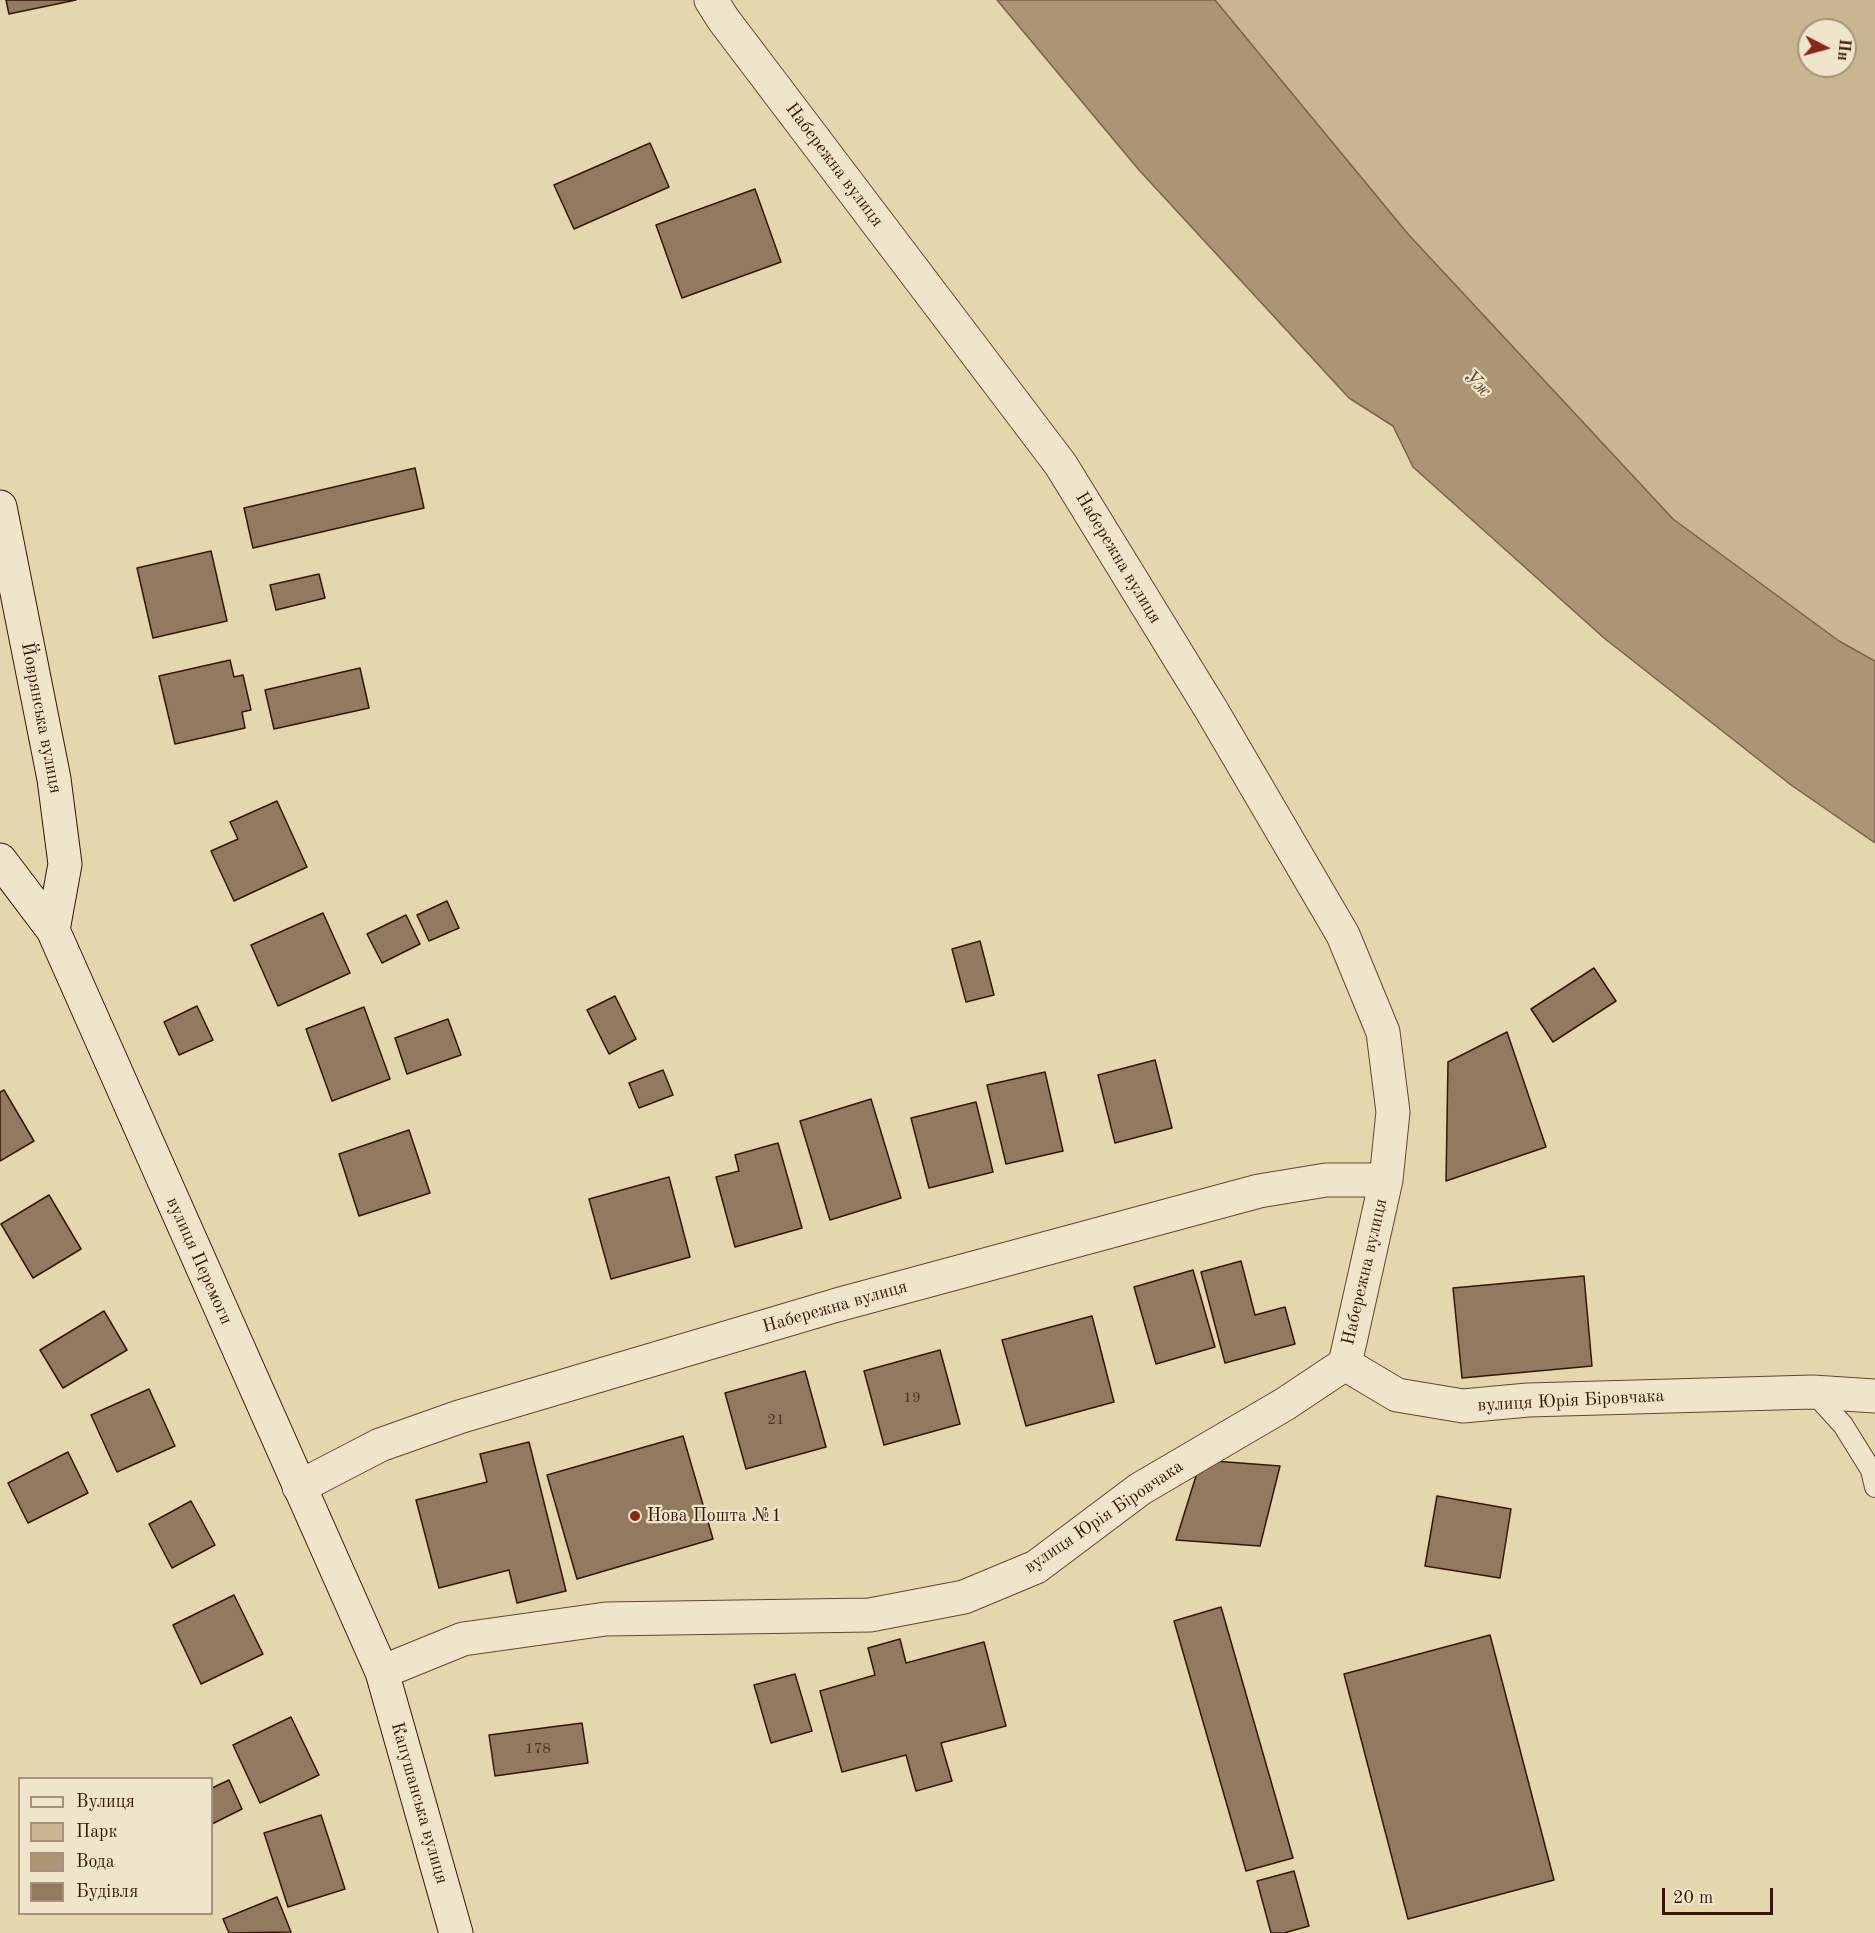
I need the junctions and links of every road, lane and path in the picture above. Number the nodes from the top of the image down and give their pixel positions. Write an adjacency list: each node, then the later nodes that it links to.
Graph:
1 (711, 0): 5 (street, Набережна вулиця)
2 (0, 507): 4 (street, Йоврянська вулиця)
3 (0, 860): 4 (street, вулиця Перемоги)
4 (53, 930): 9 (street, вулиця Перемоги)
5 (1386, 1180): 6 (street, Набережна вулиця); 9 (street, Набережна вулиця)
6 (1345, 1364): 7 (street, вулиця Юрія Біровчака); 11 (street, вулиця Юрія Біровчака)
7 (1813, 1392): 8 (street, вулиця Юрія Біровчака); 10 (lane)
8 (1875, 1396)
9 (299, 1487): 11 (street, вулиця Перемоги)
10 (1875, 1487)
11 (382, 1672): 12 (street, Капушанська вулиця)
12 (456, 1933)

